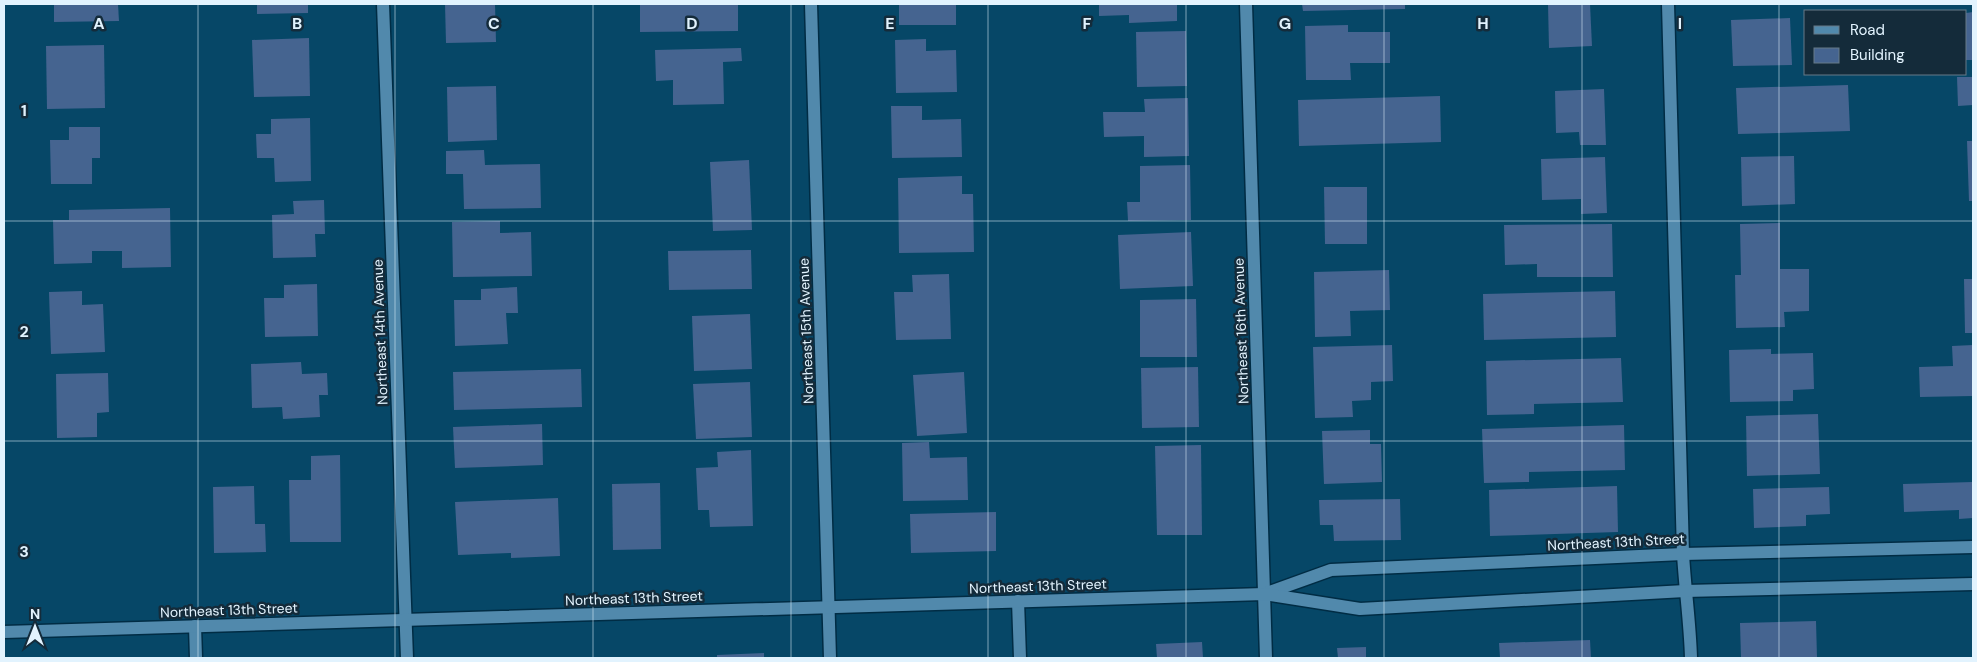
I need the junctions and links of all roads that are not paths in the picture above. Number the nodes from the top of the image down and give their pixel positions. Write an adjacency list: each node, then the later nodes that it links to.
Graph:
1 (383, 4): 12 (street, Northeast 14th Avenue)
2 (811, 4): 11 (street, Northeast 15th Avenue)
3 (1246, 4): 9 (street, Northeast 16th Avenue)
4 (1668, 4): 6 (street)
5 (1973, 547): 6 (street, Northeast 13th Street)
6 (1683, 554): 8 (street); 9 (street, Northeast 13th Street)
7 (1973, 584): 8 (street, Northeast 13th Street)
8 (1685, 591): 9 (street, Northeast 13th Street); 20 (street)
9 (1264, 594): 10 (street, Northeast 13th Street); 19 (street, Northeast 16th Avenue)
10 (1018, 601): 11 (street, Northeast 13th Street); 18 (street)
11 (829, 607): 12 (street, Northeast 13th Street); 17 (street, Northeast 15th Avenue)
12 (406, 620): 13 (street, Northeast 13th Street); 16 (street, Northeast 14th Avenue)
13 (195, 626): 14 (street, Northeast 13th Street); 15 (street)
14 (4, 632)
15 (196, 658)
16 (407, 658)
17 (830, 658)
18 (1020, 658)
19 (1266, 658)
20 (1691, 658)

